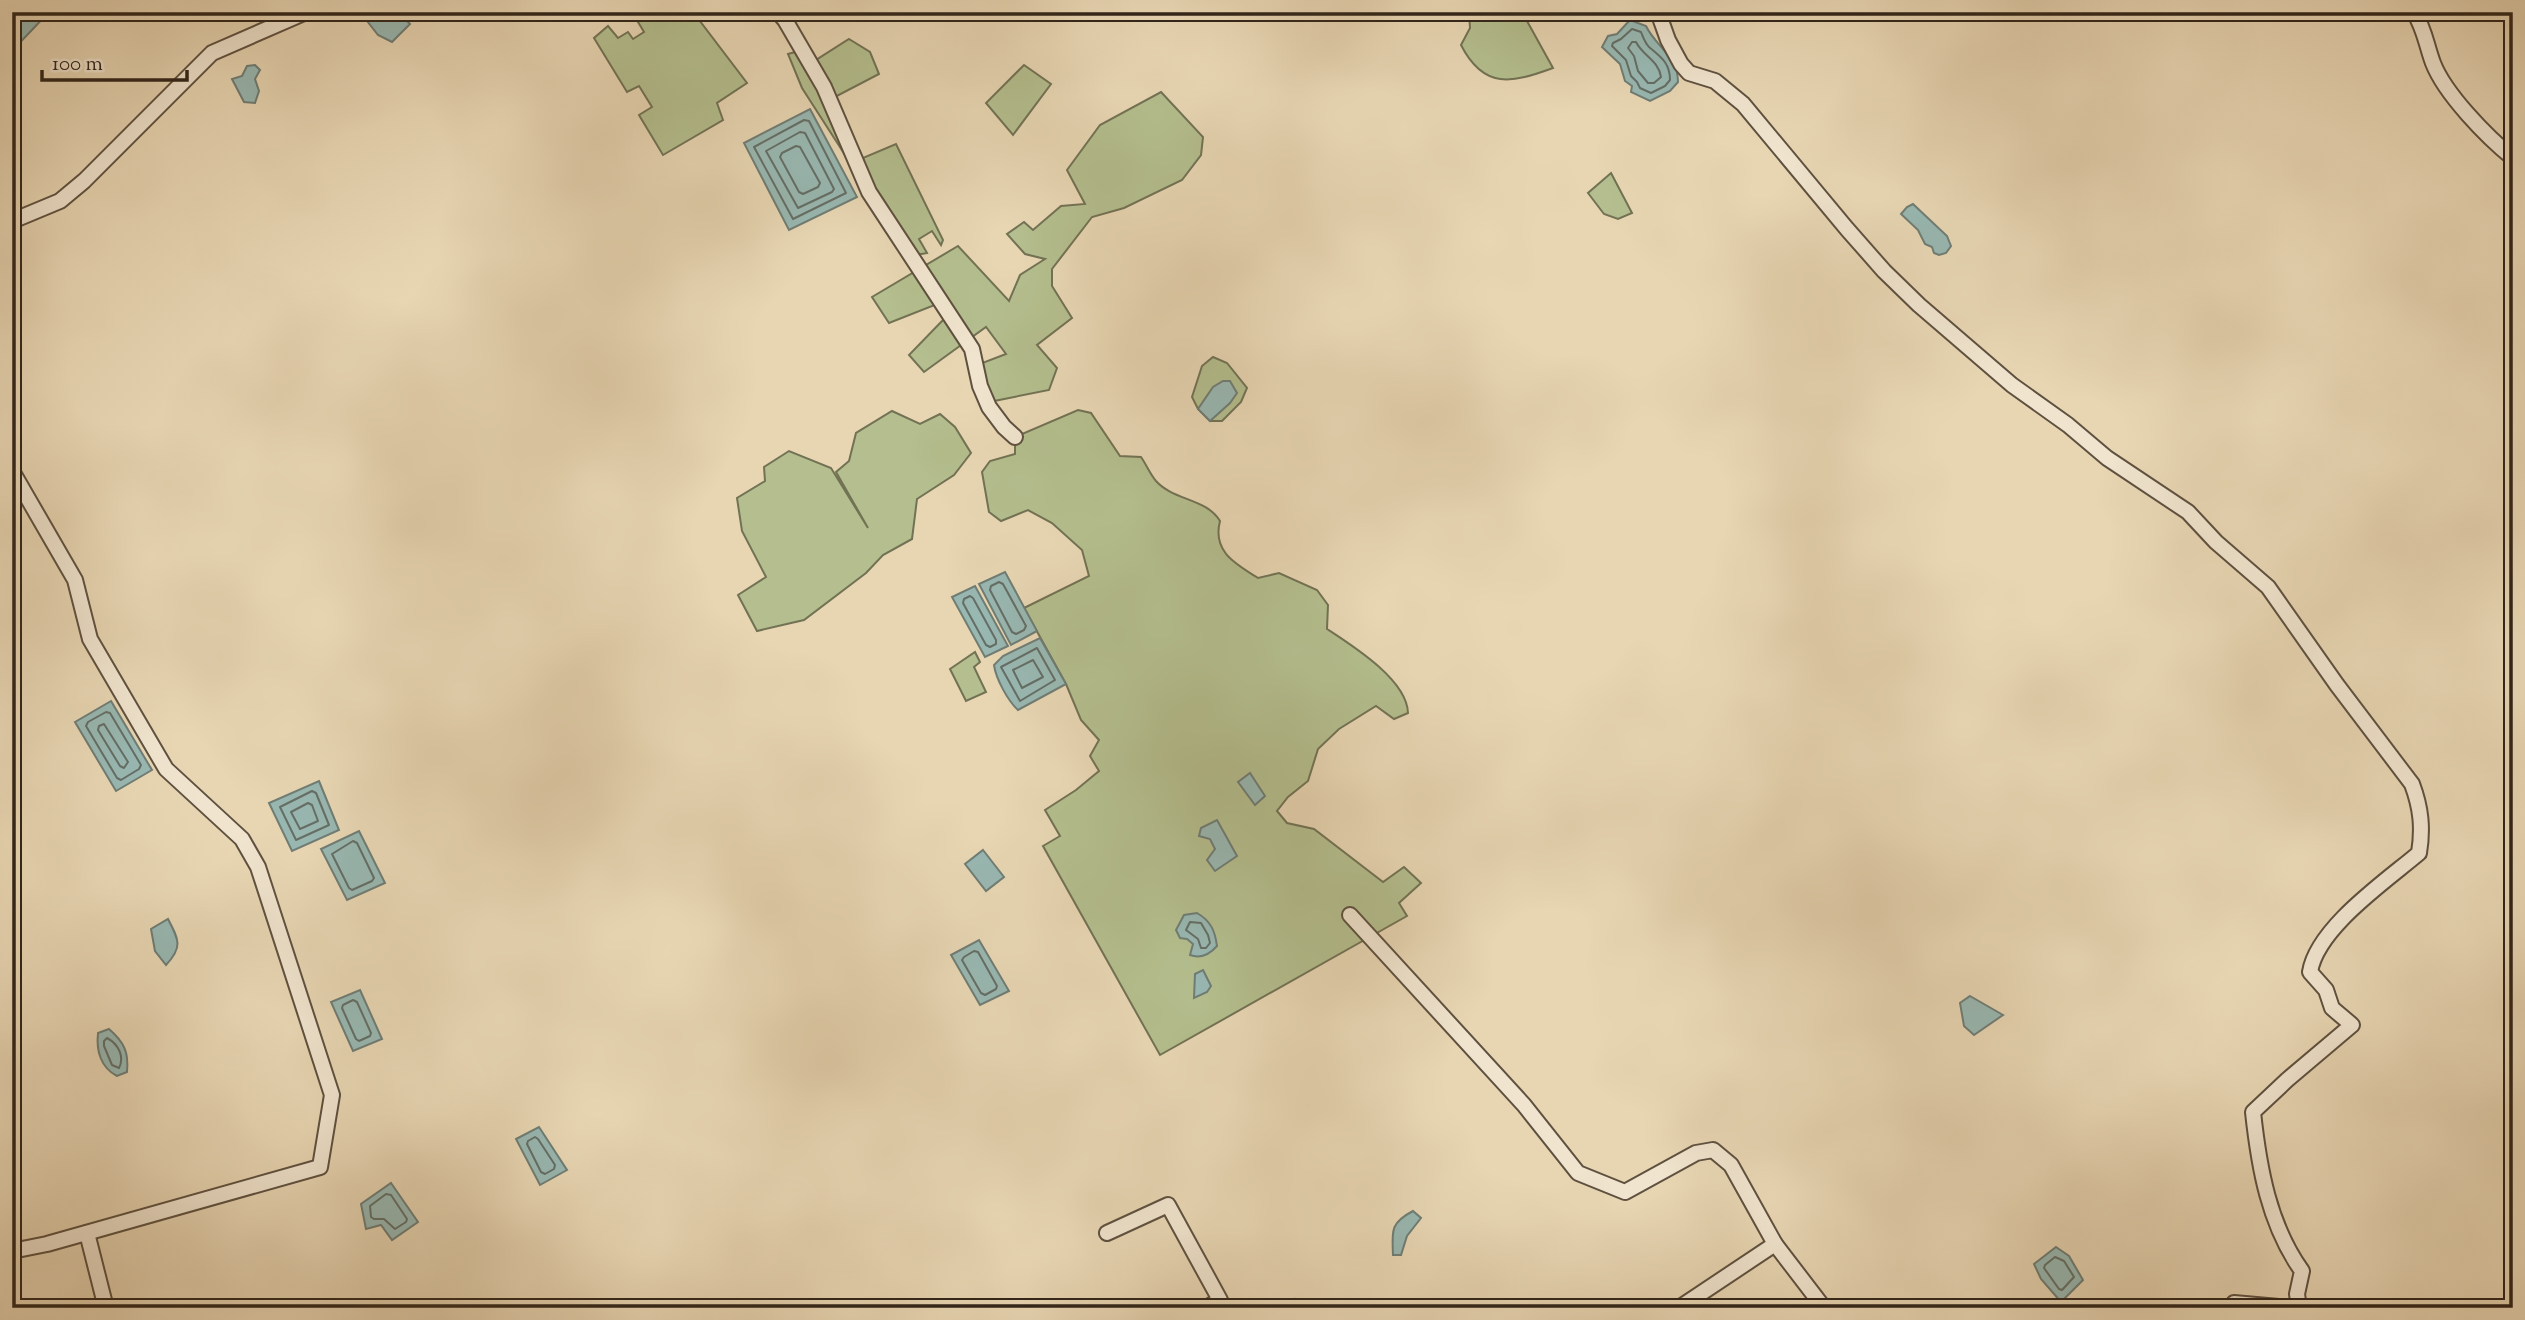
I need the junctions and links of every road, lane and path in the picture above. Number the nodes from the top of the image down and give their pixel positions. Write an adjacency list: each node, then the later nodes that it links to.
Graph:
1 (306, 12): 6 (street)
2 (778, 12): 7 (street)
3 (1658, 12): 20 (street)
4 (2414, 12): 5 (street)
5 (2513, 158)
6 (12, 221)
7 (1015, 437)
8 (12, 471): 10 (street)
9 (1350, 915): 12 (street)
10 (87, 1233): 13 (street); 15 (street)
11 (1107, 1233): 16 (street)
12 (1775, 1244): 17 (street); 18 (street)
13 (12, 1251)
14 (2234, 1303): 19 (street)
15 (106, 1308)
16 (1206, 1308)
17 (1679, 1308)
18 (1824, 1308)
19 (2291, 1308)
20 (2299, 1308)

